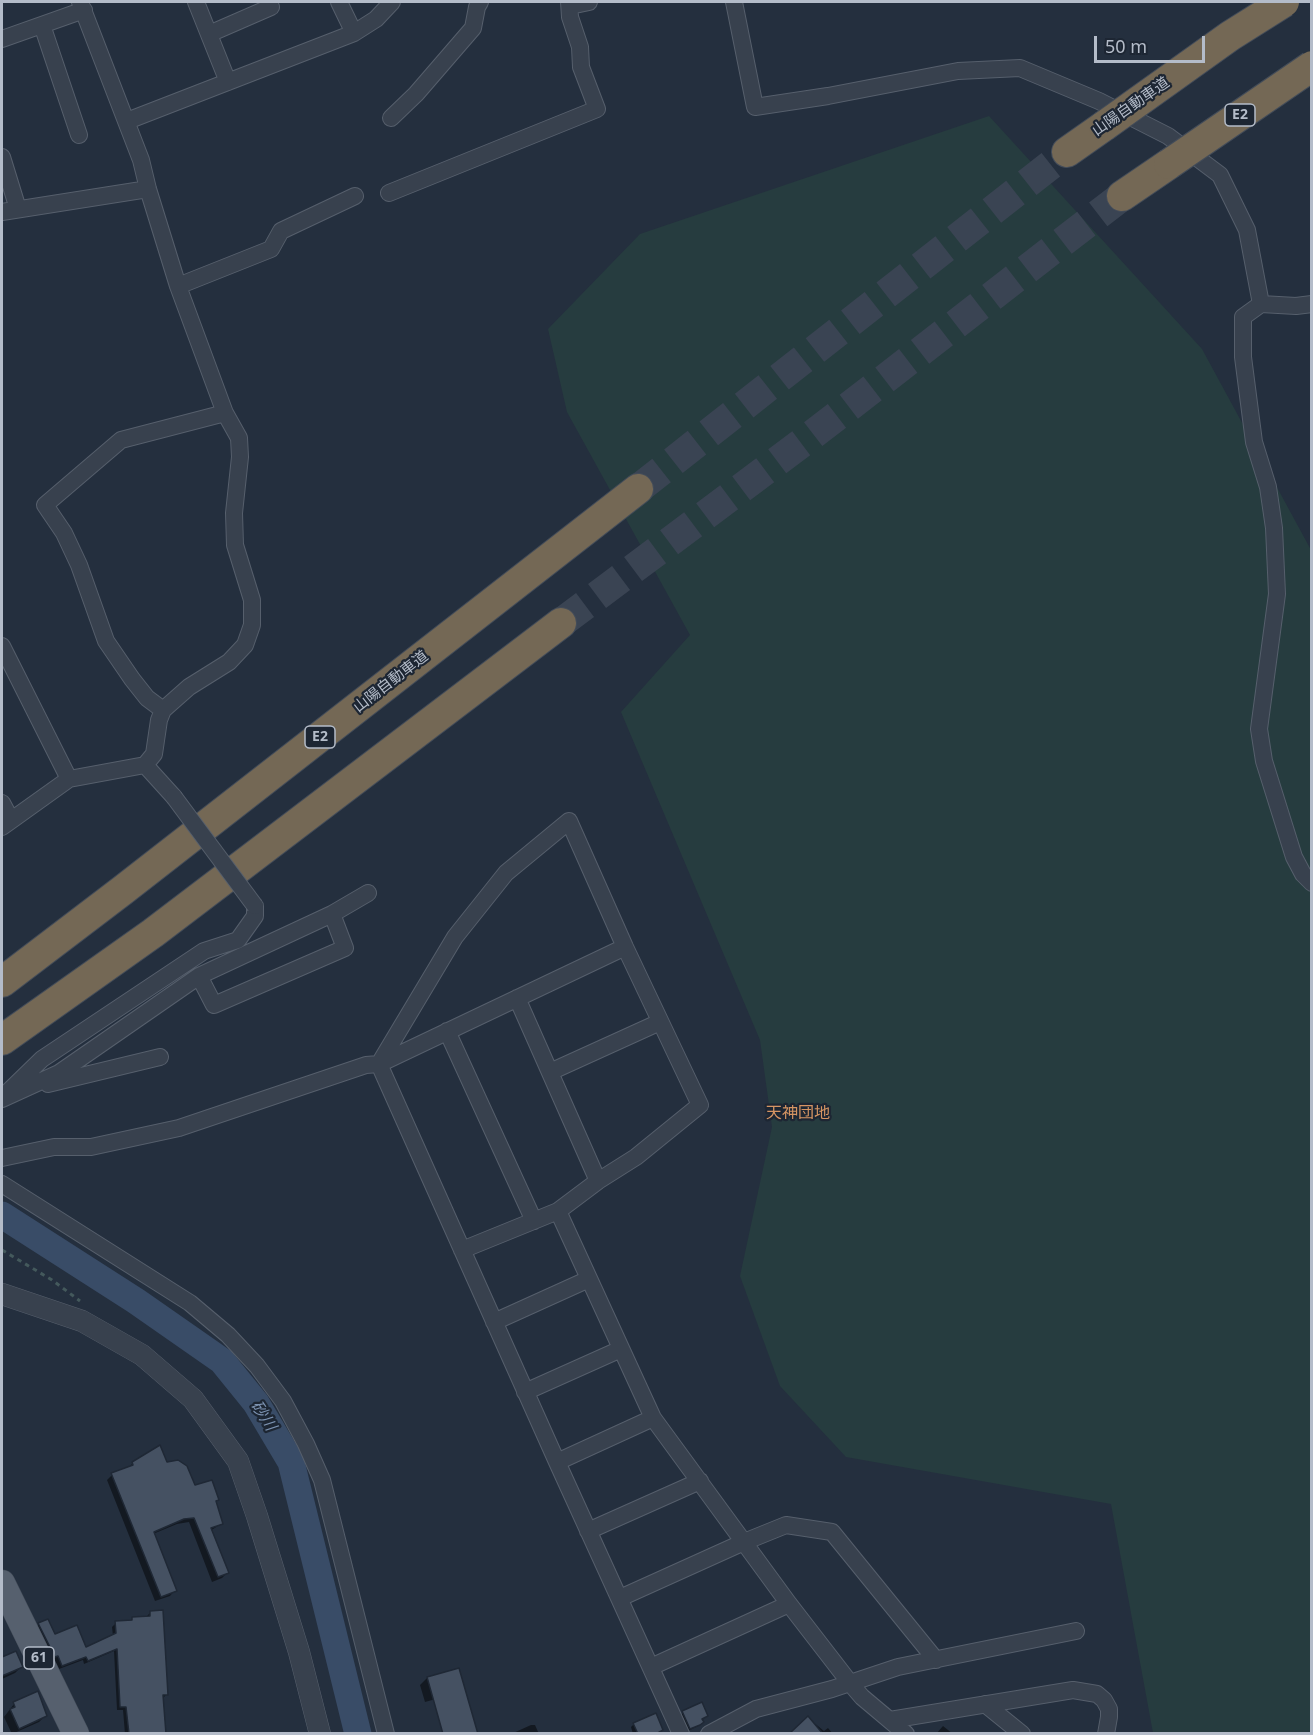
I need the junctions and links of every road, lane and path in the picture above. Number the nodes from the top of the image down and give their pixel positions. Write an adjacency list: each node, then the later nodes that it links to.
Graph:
1 (196, 2): 13 (street)
2 (339, 2): 12 (street)
3 (480, 2): 17 (street)
4 (589, 2): 8 (street)
5 (734, 2): 28 (street)
6 (1284, 2): 20 (highway, 山陽自動車道, bridge)
7 (388, 3): 12 (street)
8 (570, 4): 23 (street)
9 (82, 6): 11 (street); 18 (street)
10 (271, 7): 13 (street)
11 (42, 25): 14 (street); 19 (street)
12 (354, 33): 16 (street)
13 (209, 34): 16 (street)
14 (2, 39)
15 (1311, 66): 25 (highway, E2, bridge)
16 (228, 82): 18 (street)
17 (391, 118)
18 (127, 121): 22 (street)
19 (79, 135)
20 (1067, 152)
21 (2, 157): 26 (street)
22 (148, 189): 26 (street); 27 (street)
23 (389, 194)
24 (355, 196): 27 (street)
25 (1122, 196)
26 (10, 210)
27 (178, 286): 30 (street)
28 (1261, 304): 29 (street); 39 (street)
29 (1311, 304)
30 (225, 413): 34 (street); 34 (street)
31 (638, 489): 44 (highway, 山陽自動車道 / E2)
32 (561, 623): 48 (highway)
33 (2, 646): 36 (street)
34 (163, 710): 35 (street)
35 (145, 765): 36 (street); 53 (street, bridge)
36 (69, 779): 38 (street)
37 (2, 803): 38 (street)
38 (6, 824)
39 (1311, 883)
40 (368, 893): 41 (street)
41 (332, 914): 43 (street); 43 (street)
42 (625, 947): 45 (street); 46 (street); 50 (street)
43 (199, 976): 52 (street)
44 (2, 982)
45 (517, 998): 47 (street); 51 (street)
46 (660, 1022): 51 (street); 55 (street)
47 (447, 1031): 50 (street); 58 (street)
48 (2, 1040)
49 (160, 1057): 52 (street)
50 (379, 1064): 54 (street); 59 (street)
51 (550, 1071): 55 (street)
52 (34, 1085): 53 (street)
53 (2, 1099)
54 (2, 1158)
55 (598, 1181): 57 (street)
56 (2, 1185): 81 (street)
57 (558, 1210): 58 (street); 60 (street)
58 (534, 1221): 59 (street)
59 (462, 1250): 62 (street)
60 (589, 1279): 62 (street); 63 (street)
61 (2, 1294): 80 (street)
62 (494, 1322): 64 (street)
63 (621, 1349): 64 (street); 65 (street)
64 (525, 1392): 66 (street)
65 (653, 1418): 66 (street); 67 (street)
66 (557, 1462): 68 (street)
67 (700, 1481): 68 (street); 69 (street)
68 (588, 1530): 71 (street)
69 (744, 1542): 71 (street); 72 (street); 74 (street)
70 (2, 1583): 79 (main road, 61)
71 (620, 1599): 75 (street)
72 (789, 1604): 75 (street); 76 (street)
73 (1076, 1631): 74 (street)
74 (936, 1660): 76 (street)
75 (651, 1667): 82 (street)
76 (850, 1683): 78 (street); 83 (street)
77 (985, 1704): 78 (street); 85 (street); 86 (street)
78 (890, 1720): 84 (street)
79 (76, 1734)
80 (320, 1734)
81 (386, 1734)
82 (681, 1734)
83 (709, 1734)
84 (906, 1734)
85 (1022, 1734)
86 (1106, 1734)

